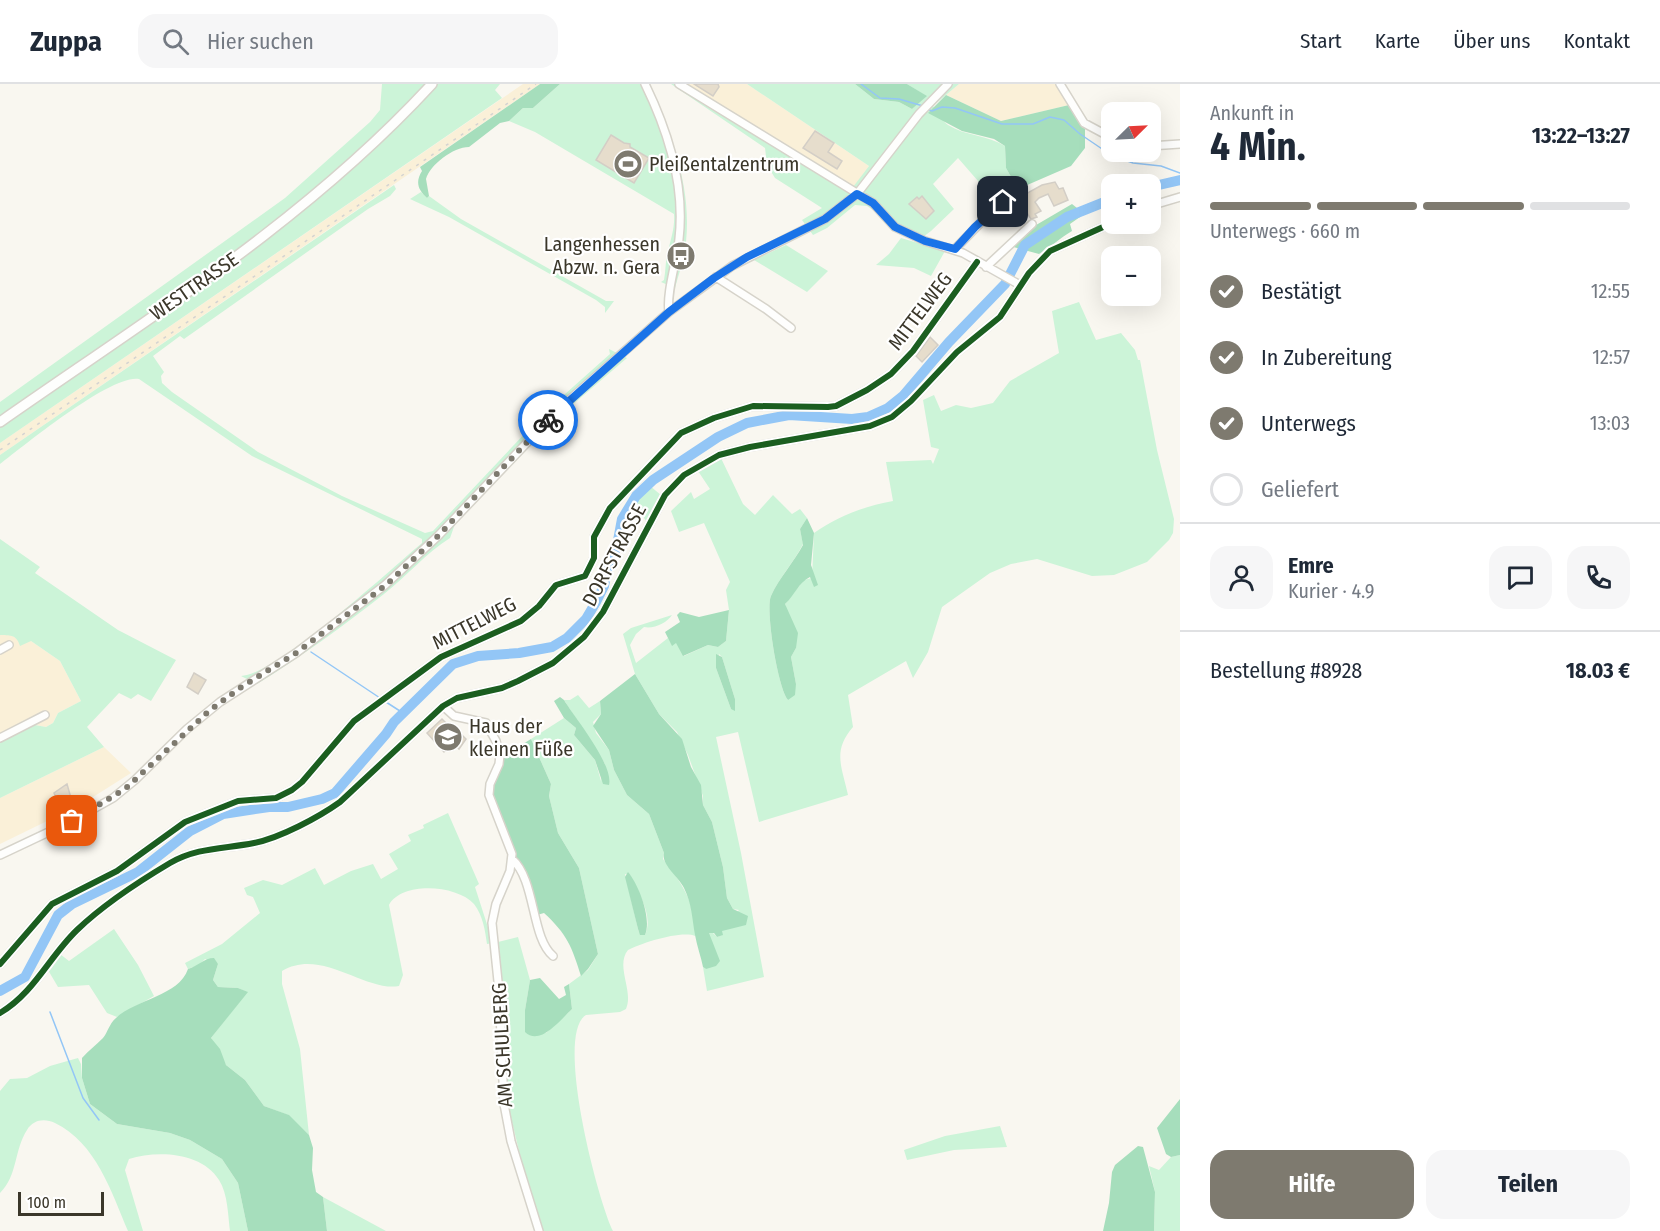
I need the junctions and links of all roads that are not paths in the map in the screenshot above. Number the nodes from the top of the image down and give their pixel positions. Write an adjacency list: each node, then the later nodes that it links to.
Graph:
1 (431, 84): 22 (main road, WESTTRASSE)
2 (645, 84): 20 (street)
3 (679, 84): 10 (street)
4 (948, 84): 10 (street)
5 (1060, 84): 6 (street)
6 (1101, 132)
7 (1180, 144): 8 (street)
8 (1161, 145)
9 (1017, 192): 15 (street, MITTELWEG)
10 (857, 194): 15 (street); 18 (street)
11 (1180, 197): 12 (street)
12 (1161, 203)
13 (1032, 224): 17 (street)
14 (1101, 228): 19 (street, DORFSTRASSE)
15 (955, 249): 16 (street)
16 (977, 262): 17 (street); 31 (street, MITTELWEG)
17 (986, 267): 19 (street)
18 (716, 276): 20 (street); 21 (street)
19 (1017, 283): 25 (street, DORFSTRASSE)
20 (669, 312): 28 (street)
21 (791, 328)
22 (0, 422)
23 (9, 645): 24 (street)
24 (0, 650)
25 (443, 706): 29 (street); 32 (street, DORFSTRASSE)
26 (45, 715): 27 (street)
27 (0, 738)
28 (0, 855)
29 (512, 859): 30 (street); 33 (street, AM SCHULBERG)
30 (553, 956)
31 (0, 964)
32 (0, 1013)
33 (539, 1231)

